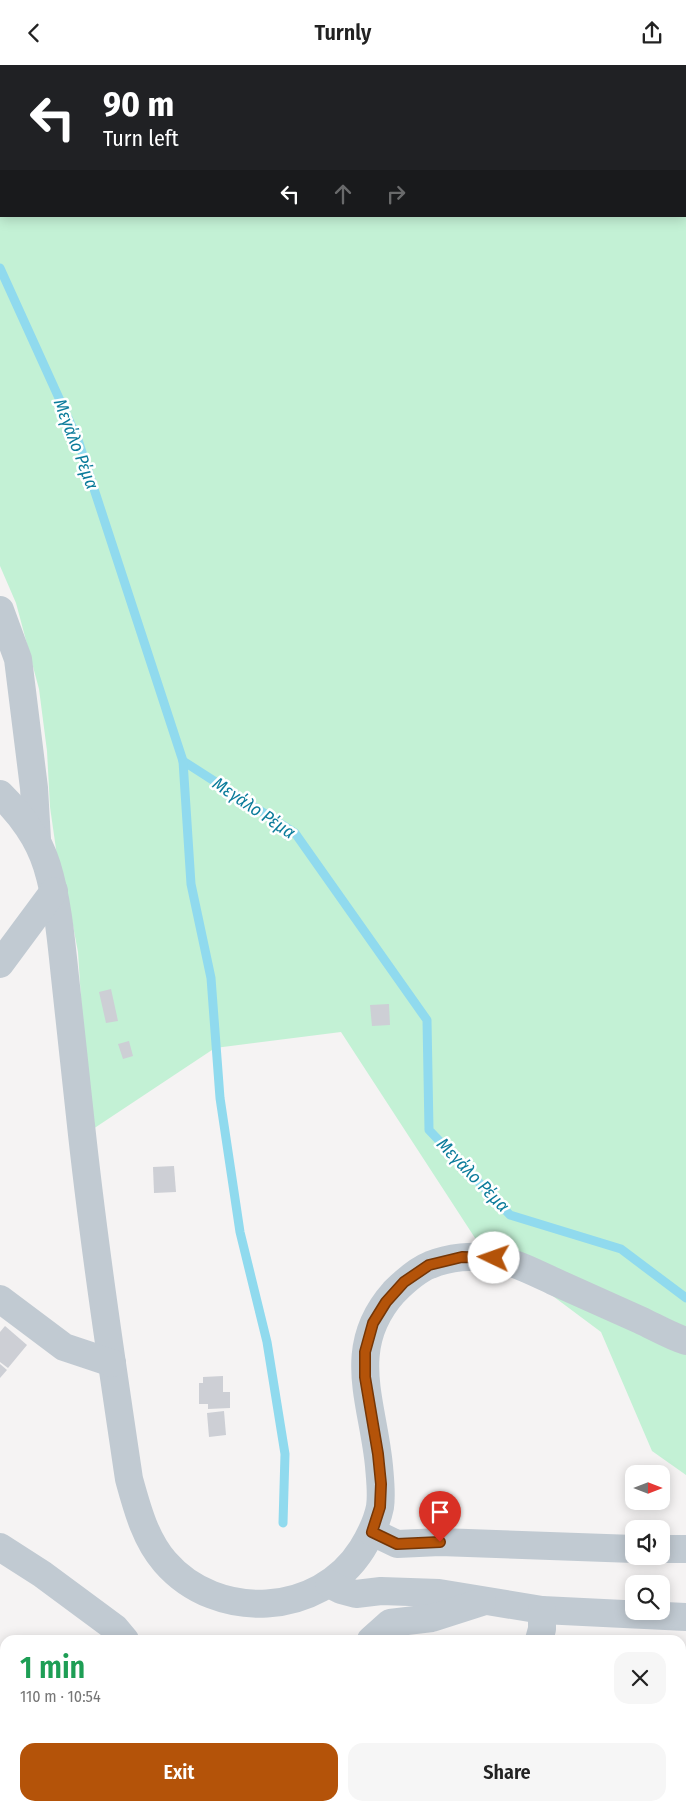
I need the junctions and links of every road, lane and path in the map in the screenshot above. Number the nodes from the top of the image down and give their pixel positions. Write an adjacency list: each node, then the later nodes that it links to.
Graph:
1 (0, 610): 3 (street)
2 (0, 794): 3 (street)
3 (37, 839): 4 (street)
4 (54, 891): 5 (street); 8 (street)
5 (0, 964)
6 (0, 1299): 8 (street)
7 (686, 1341): 9 (street)
8 (112, 1363): 14 (street)
9 (372, 1532): 11 (street); 14 (street)
10 (0, 1547): 18 (street)
11 (625, 1549)
12 (670, 1549): 13 (street)
13 (686, 1549)
14 (329, 1584): 15 (street)
15 (488, 1600): 16 (street); 19 (street)
16 (542, 1610): 17 (street); 20 (street)
17 (686, 1617)
18 (121, 1635)
19 (377, 1635)
20 (540, 1635)

